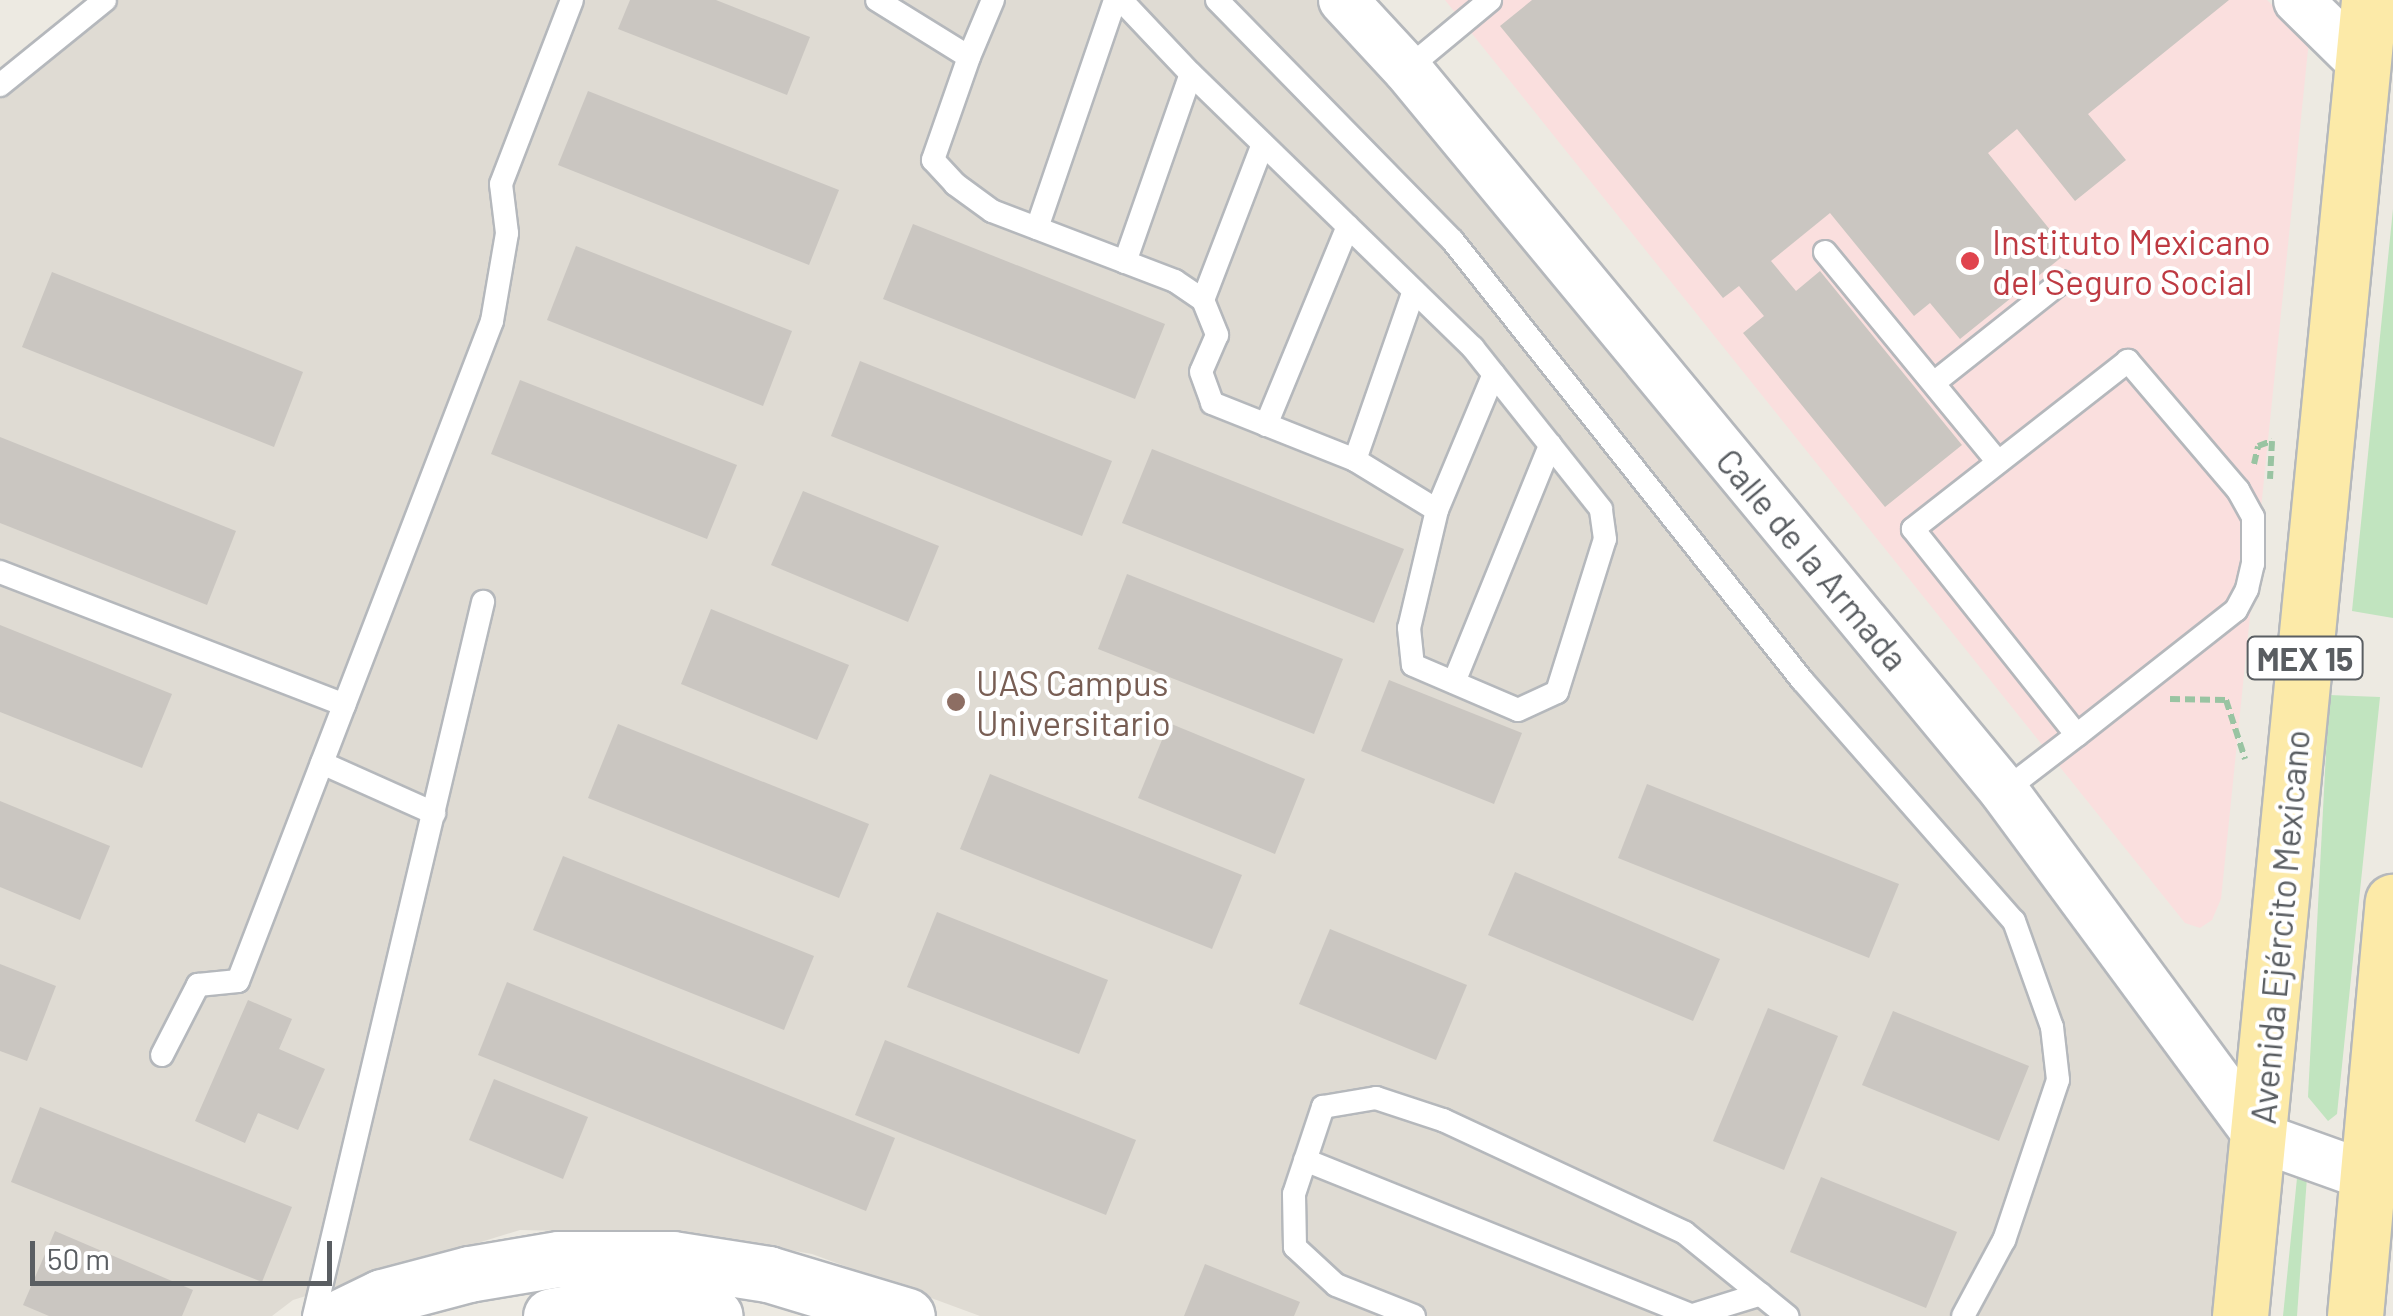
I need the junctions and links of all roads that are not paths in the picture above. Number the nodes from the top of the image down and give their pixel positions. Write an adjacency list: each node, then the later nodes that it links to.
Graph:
1 (105, 0): 15 (lane)
2 (572, 0): 34 (lane)
3 (877, 0): 11 (lane)
4 (993, 0): 11 (lane)
5 (1118, 0): 14 (lane); 18 (lane)
6 (1217, 0): 53 (lane)
7 (1490, 0): 13 (lane)
8 (2298, 0): 12 (street)
9 (2369, 0): 12 (main road, Avenida Ejército Mexicano / MEX 15)
10 (1365, 7): 13 (street, Calle de la Armada)
11 (970, 58): 18 (lane)
12 (2361, 62): 41 (main road, Avenida Ejército Mexicano / MEX 15)
13 (1408, 69): 37 (street, Calle de la Armada)
14 (1191, 74): 16 (lane); 20 (lane)
15 (0, 85)
16 (1262, 144): 17 (lane); 23 (lane)
17 (1348, 226): 22 (lane); 26 (lane)
18 (1037, 228): 20 (lane)
19 (1825, 252): 25 (lane)
20 (1125, 262): 23 (lane)
21 (2061, 282): 25 (lane)
22 (1414, 291): 24 (lane); 28 (lane)
23 (1203, 300): 26 (lane)
24 (1494, 374): 27 (lane); 30 (lane)
25 (1935, 382): 29 (lane)
26 (1266, 425): 28 (lane)
27 (1550, 446): 33 (lane); 33 (lane)
28 (1355, 460): 30 (lane)
29 (1998, 462): 35 (lane); 35 (lane)
30 (1437, 510): 33 (lane)
31 (0, 572): 34 (lane)
32 (484, 602): 38 (lane)
33 (1454, 682)
34 (344, 705): 36 (lane)
35 (2077, 735): 37 (lane)
36 (322, 763): 38 (lane); 40 (lane)
37 (2004, 791): 41 (street, Calle de la Armada)
38 (434, 813): 45 (lane)
39 (2391, 932): 43 (main road)
40 (162, 1056)
41 (2260, 1137): 43 (street); 54 (main road, Avenida Ejército Mexicano / MEX 15)
42 (1306, 1160): 44 (lane); 50 (lane); 51 (lane)
43 (2368, 1176): 55 (main road)
44 (1760, 1294): 51 (lane); 52 (lane)
45 (314, 1316)
46 (343, 1316): 49 (main road)
47 (551, 1316): 48 (main road)
48 (714, 1316)
49 (907, 1316)
50 (1414, 1316)
51 (1690, 1316)
52 (1787, 1316)
53 (1964, 1316)
54 (2240, 1316)
55 (2355, 1316)

